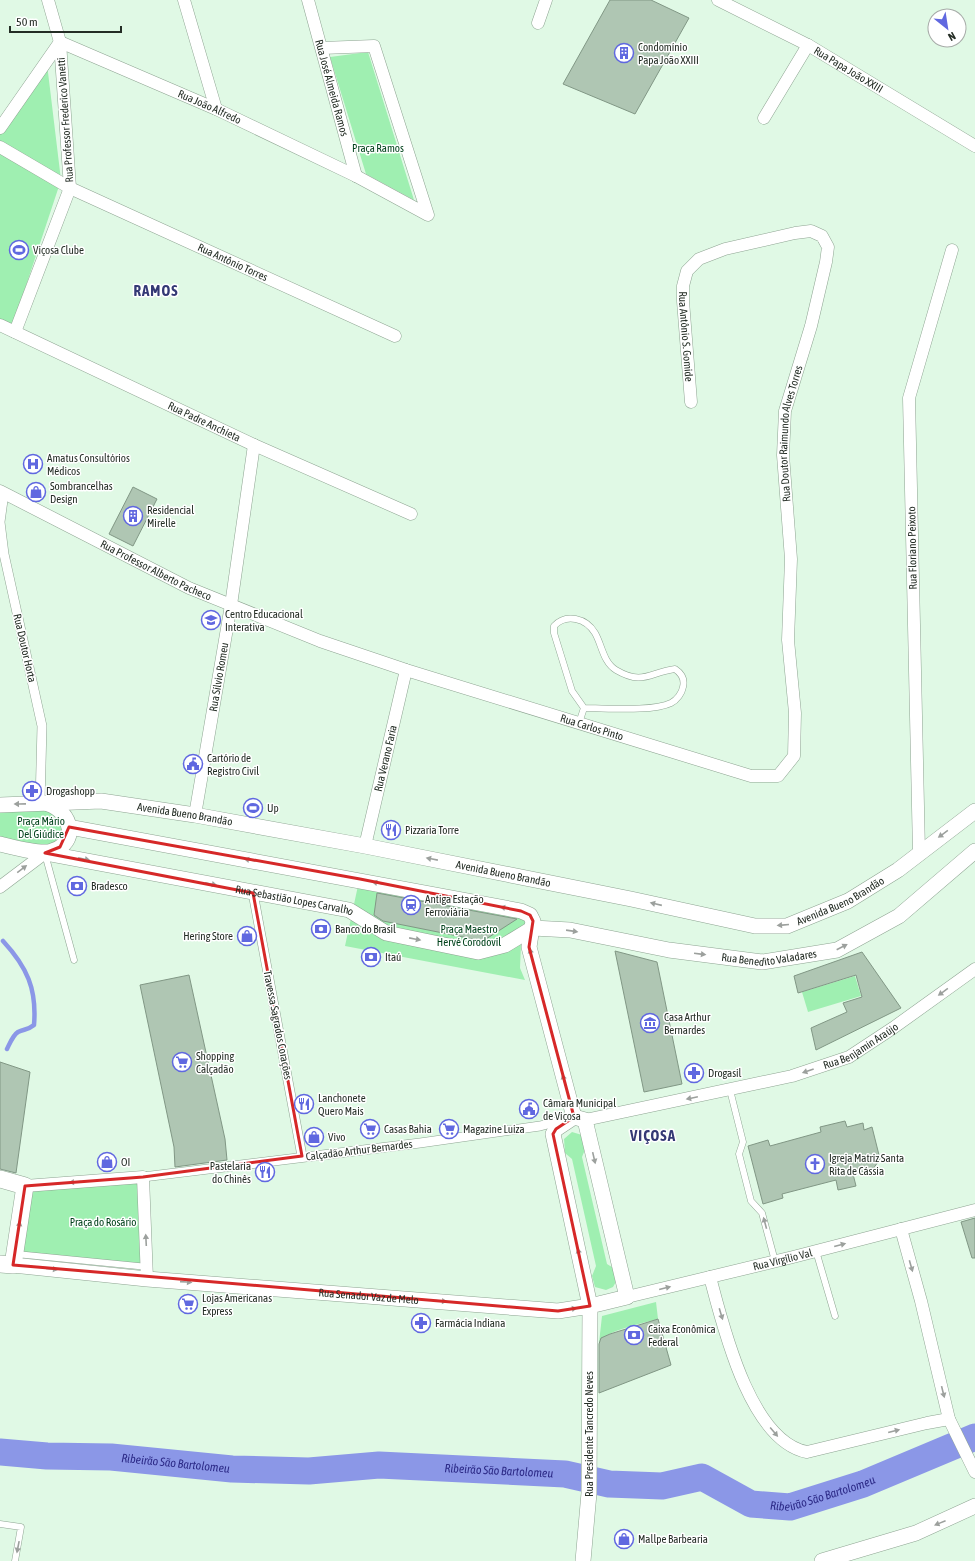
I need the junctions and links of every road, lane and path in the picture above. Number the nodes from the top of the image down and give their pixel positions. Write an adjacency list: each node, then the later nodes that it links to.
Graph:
1 (48, 0): 7 (street, Rua Professor Frederico Vanetti)
2 (184, 0): 10 (street)
3 (308, 0): 9 (street, Rua José Almeida Ramos)
4 (546, 0): 6 (street)
5 (718, 0): 8 (street, Rua Papa João XXIII)
6 (538, 23)
7 (60, 42): 10 (street, Rua João Alfredo); 12 (street); 16 (street, Rua Professor Frederico Vanetti)
8 (808, 45): 11 (street); 13 (street, Rua Papa João XXIII)
9 (322, 48): 15 (street, Rua José Almeida Ramos); 15 (street, Rua João Alfredo)
10 (216, 109): 15 (street, Rua João Alfredo)
11 (764, 118)
12 (0, 128)
13 (975, 146)
14 (0, 147): 16 (street, Rua Antônio Torres)
15 (356, 176)
16 (70, 188): 20 (street, Rua Professor Frederico Vanetti); 21 (street, Rua Antônio Torres)
17 (952, 250): 40 (street, Rua Floriano Peixoto)
18 (687, 271): 22 (street, Rua Antônio S. Gomide); 30 (street, Rua Doutor Raimundo Alves Torres)
19 (0, 325): 20 (street, Rua Padre Anchieta)
20 (15, 332): 23 (street, Rua Padre Anchieta)
21 (395, 336)
22 (691, 402)
23 (254, 445): 25 (street, Rua Padre Anchieta); 26 (street, Rua Sílvio Romeu)
24 (1, 493): 26 (street, Rua Professor Alberto Pacheco); 31 (street, Rua Doutor Horta)
25 (411, 514)
26 (231, 605): 27 (street, Rua Professor Alberto Pacheco); 34 (street, Rua Sílvio Romeu)
27 (406, 670): 29 (street, Rua Carlos Pinto); 37 (street, Rua Verano Faria)
28 (584, 708): 28 (lane); 29 (lane)
29 (579, 723): 30 (street, Rua Carlos Pinto)
30 (778, 776)
31 (44, 804): 32 (street, Avenida Bueno Brandão, one-way to 32); 34 (street, Avenida Bueno Brandão); 35 (street)
32 (0, 805)
33 (975, 811): 40 (street, Avenida Bueno Brandão, one-way to 40)
34 (195, 815): 37 (street, Avenida Bueno Brandão)
35 (70, 827): 39 (street); 43 (street, one-way to 35)
36 (0, 844): 39 (street, Rua Sebastião Lopes Carvalho)
37 (365, 846): 40 (street, Avenida Bueno Brandão, one-way to 37)
38 (975, 851): 43 (street, Rua Benedito Valadares, one-way to 38)
39 (45, 852): 41 (street, one-way to 39); 42 (street, Rua Sebastião Lopes Carvalho, one-way to 42); 44 (lane)
40 (919, 852)
41 (0, 886)
42 (253, 893): 43 (street, Rua Sebastião Lopes Carvalho, one-way to 43); 48 (street, Travessa Sagrados Corações)
43 (533, 928): 47 (street, one-way to 43)
44 (74, 960)
45 (975, 969): 46 (street, Rua Benjamin Araújo, one-way to 46)
46 (730, 1090): 47 (street, Rua Benjamin Araújo, one-way to 47); 56 (lane, one-way to 46)
47 (580, 1119): 48 (street, Calçadão Arthur Bernardes); 59 (street, one-way to 59); 60 (street, Rua Presidente Tancredo Neves, one-way to 47)
48 (302, 1156): 49 (street, Calçadão Arthur Bernardes)
49 (142, 1177): 51 (street, one-way to 51); 57 (street, one-way to 49)
50 (0, 1179): 51 (main road)
51 (25, 1186): 55 (main road, one-way to 51)
52 (975, 1210): 53 (street, Rua Virgílio Val)
53 (901, 1229): 54 (street, Rua Virgílio Val, one-way to 53); 62 (street, one-way to 62)
54 (816, 1251): 56 (street, Rua Virgílio Val); 61 (lane)
55 (9, 1261): 57 (street, Rua Senador Vaz de Melo, one-way to 57)
56 (775, 1261): 58 (street, Rua Virgílio Val)
57 (147, 1273): 60 (street, Rua Senador Vaz de Melo, one-way to 60)
58 (710, 1277): 59 (street, Rua Virgílio Val, one-way to 58); 62 (street, one-way to 62)
59 (627, 1297): 60 (street, Rua Virgílio Val)
60 (590, 1306): 67 (street, Rua Presidente Tancredo Neves)
61 (835, 1316)
62 (949, 1419): 63 (street)
63 (975, 1472)
64 (975, 1506): 68 (street, one-way to 68)
65 (0, 1524): 66 (lane, one-way to 66)
66 (15, 1561)
67 (583, 1561)
68 (822, 1561)

